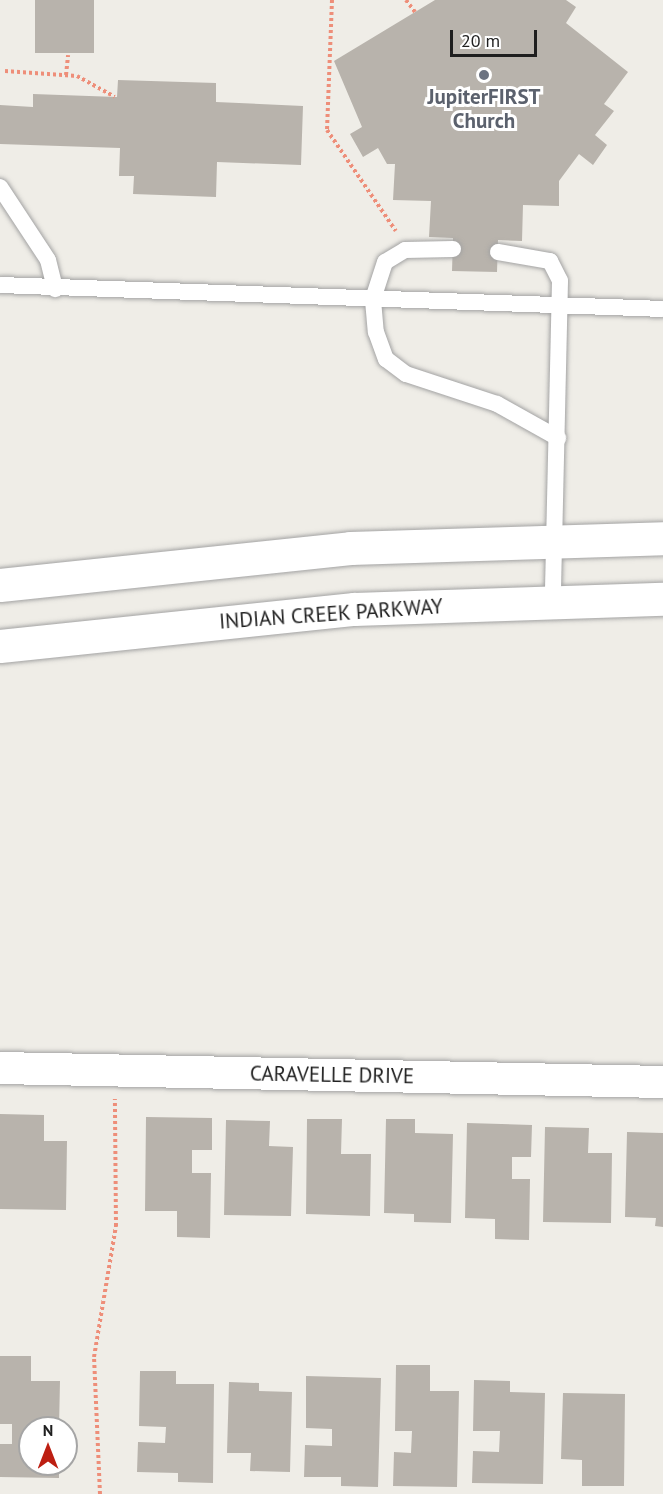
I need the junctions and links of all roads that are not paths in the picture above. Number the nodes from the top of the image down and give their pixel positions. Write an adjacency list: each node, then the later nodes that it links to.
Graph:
1 (0, 188): 5 (lane)
2 (453, 249): 6 (lane)
3 (498, 252): 7 (lane)
4 (0, 285): 5 (lane)
5 (55, 289): 6 (lane)
6 (373, 300): 7 (lane); 9 (lane)
7 (560, 307): 8 (lane); 9 (lane)
8 (663, 309)
9 (558, 438): 11 (lane)
10 (663, 538): 11 (street)
11 (556, 540): 12 (street); 14 (lane)
12 (0, 585)
13 (663, 600): 14 (street, INDIAN CREEK PARKWAY)
14 (553, 601): 15 (street, INDIAN CREEK PARKWAY)
15 (0, 646)
16 (0, 1068): 17 (street, CARAVELLE DRIVE)
17 (663, 1082)

